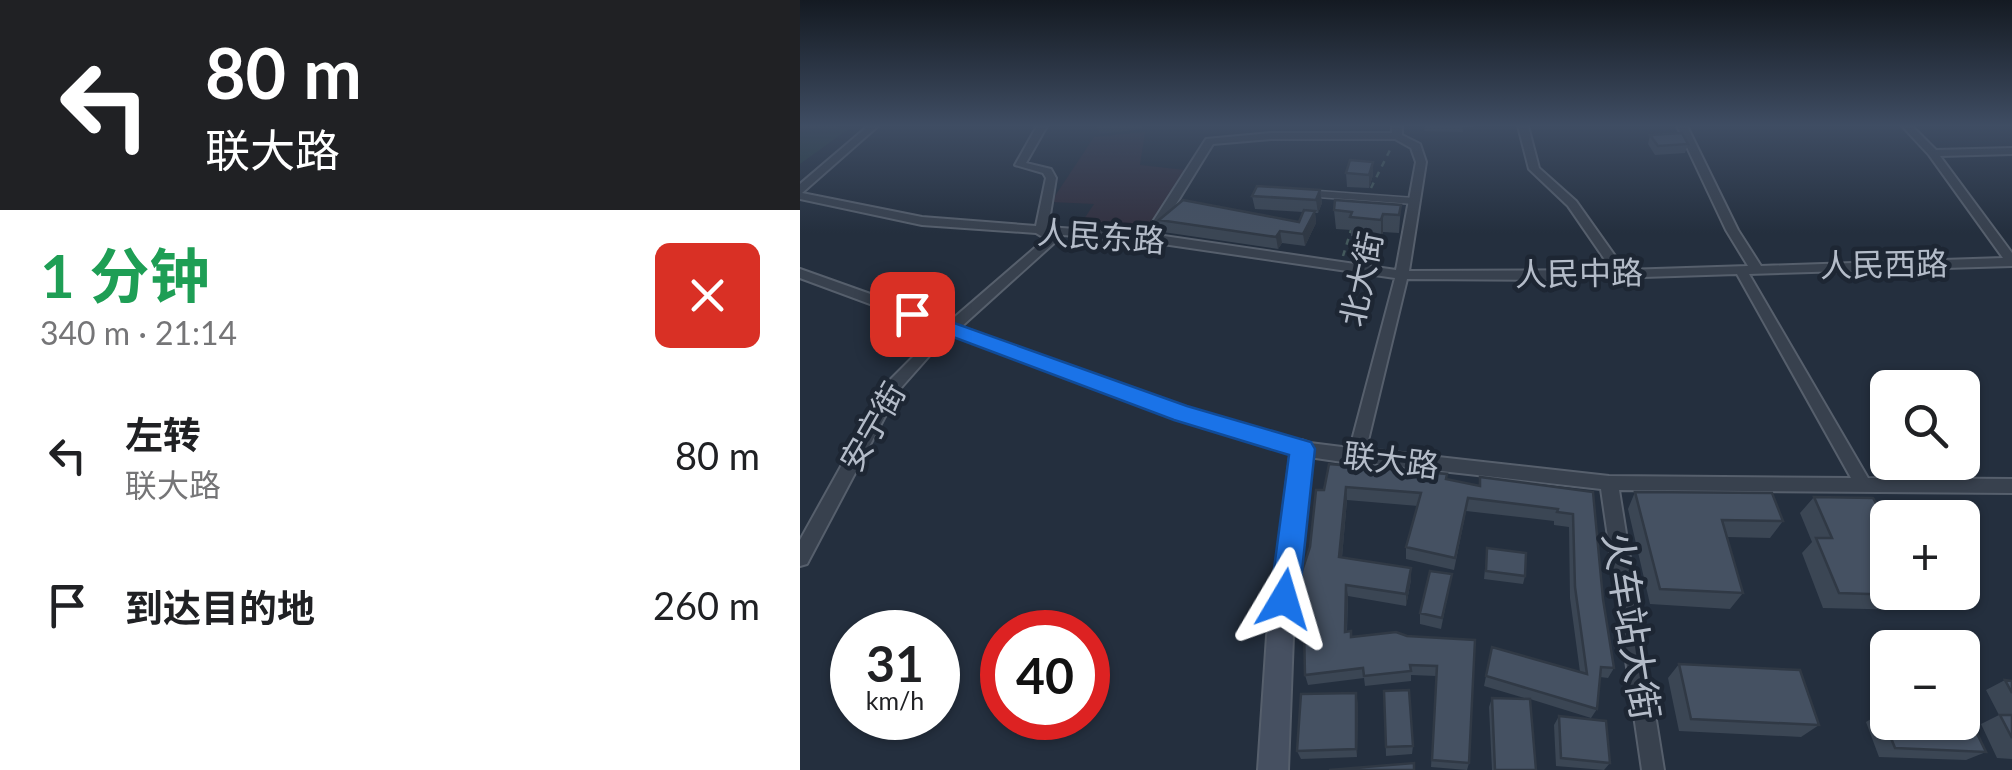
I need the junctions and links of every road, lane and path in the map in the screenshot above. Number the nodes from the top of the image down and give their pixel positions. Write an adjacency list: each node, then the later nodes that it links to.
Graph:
1 (836, 162): 8 (street)
2 (1022, 162): 11 (street)
3 (1197, 162): 12 (street)
4 (1421, 162): 10 (street, 北大街)
5 (1532, 162): 16 (street)
6 (1699, 162): 14 (street)
7 (1939, 162): 13 (street)
8 (800, 193): 11 (street, 人民东路)
9 (1318, 194): 10 (lane)
10 (1414, 201): 17 (street, 北大街)
11 (1050, 233): 12 (street, 人民东路); 18 (street, 安宁街)
12 (1148, 238): 17 (street, 人民东路)
13 (2012, 262): 14 (street, 人民西路)
14 (1748, 268): 16 (street, 人民中路); 21 (street)
15 (800, 273): 18 (street, 联大路)
16 (1621, 274): 17 (street, 人民中路)
17 (1402, 275): 20 (street, 北大街)
18 (950, 328): 19 (street, 联大路); 24 (street, 安宁街)
19 (1302, 449): 20 (street, 联大路); 25 (street)
20 (1356, 457): 22 (street, 联大路)
21 (1862, 482): 22 (street, 联大路); 23 (street, 联大路)
22 (1609, 483): 26 (street, 火车站大街)
23 (2012, 486)
24 (803, 548)
25 (1273, 770)
26 (1653, 770)

